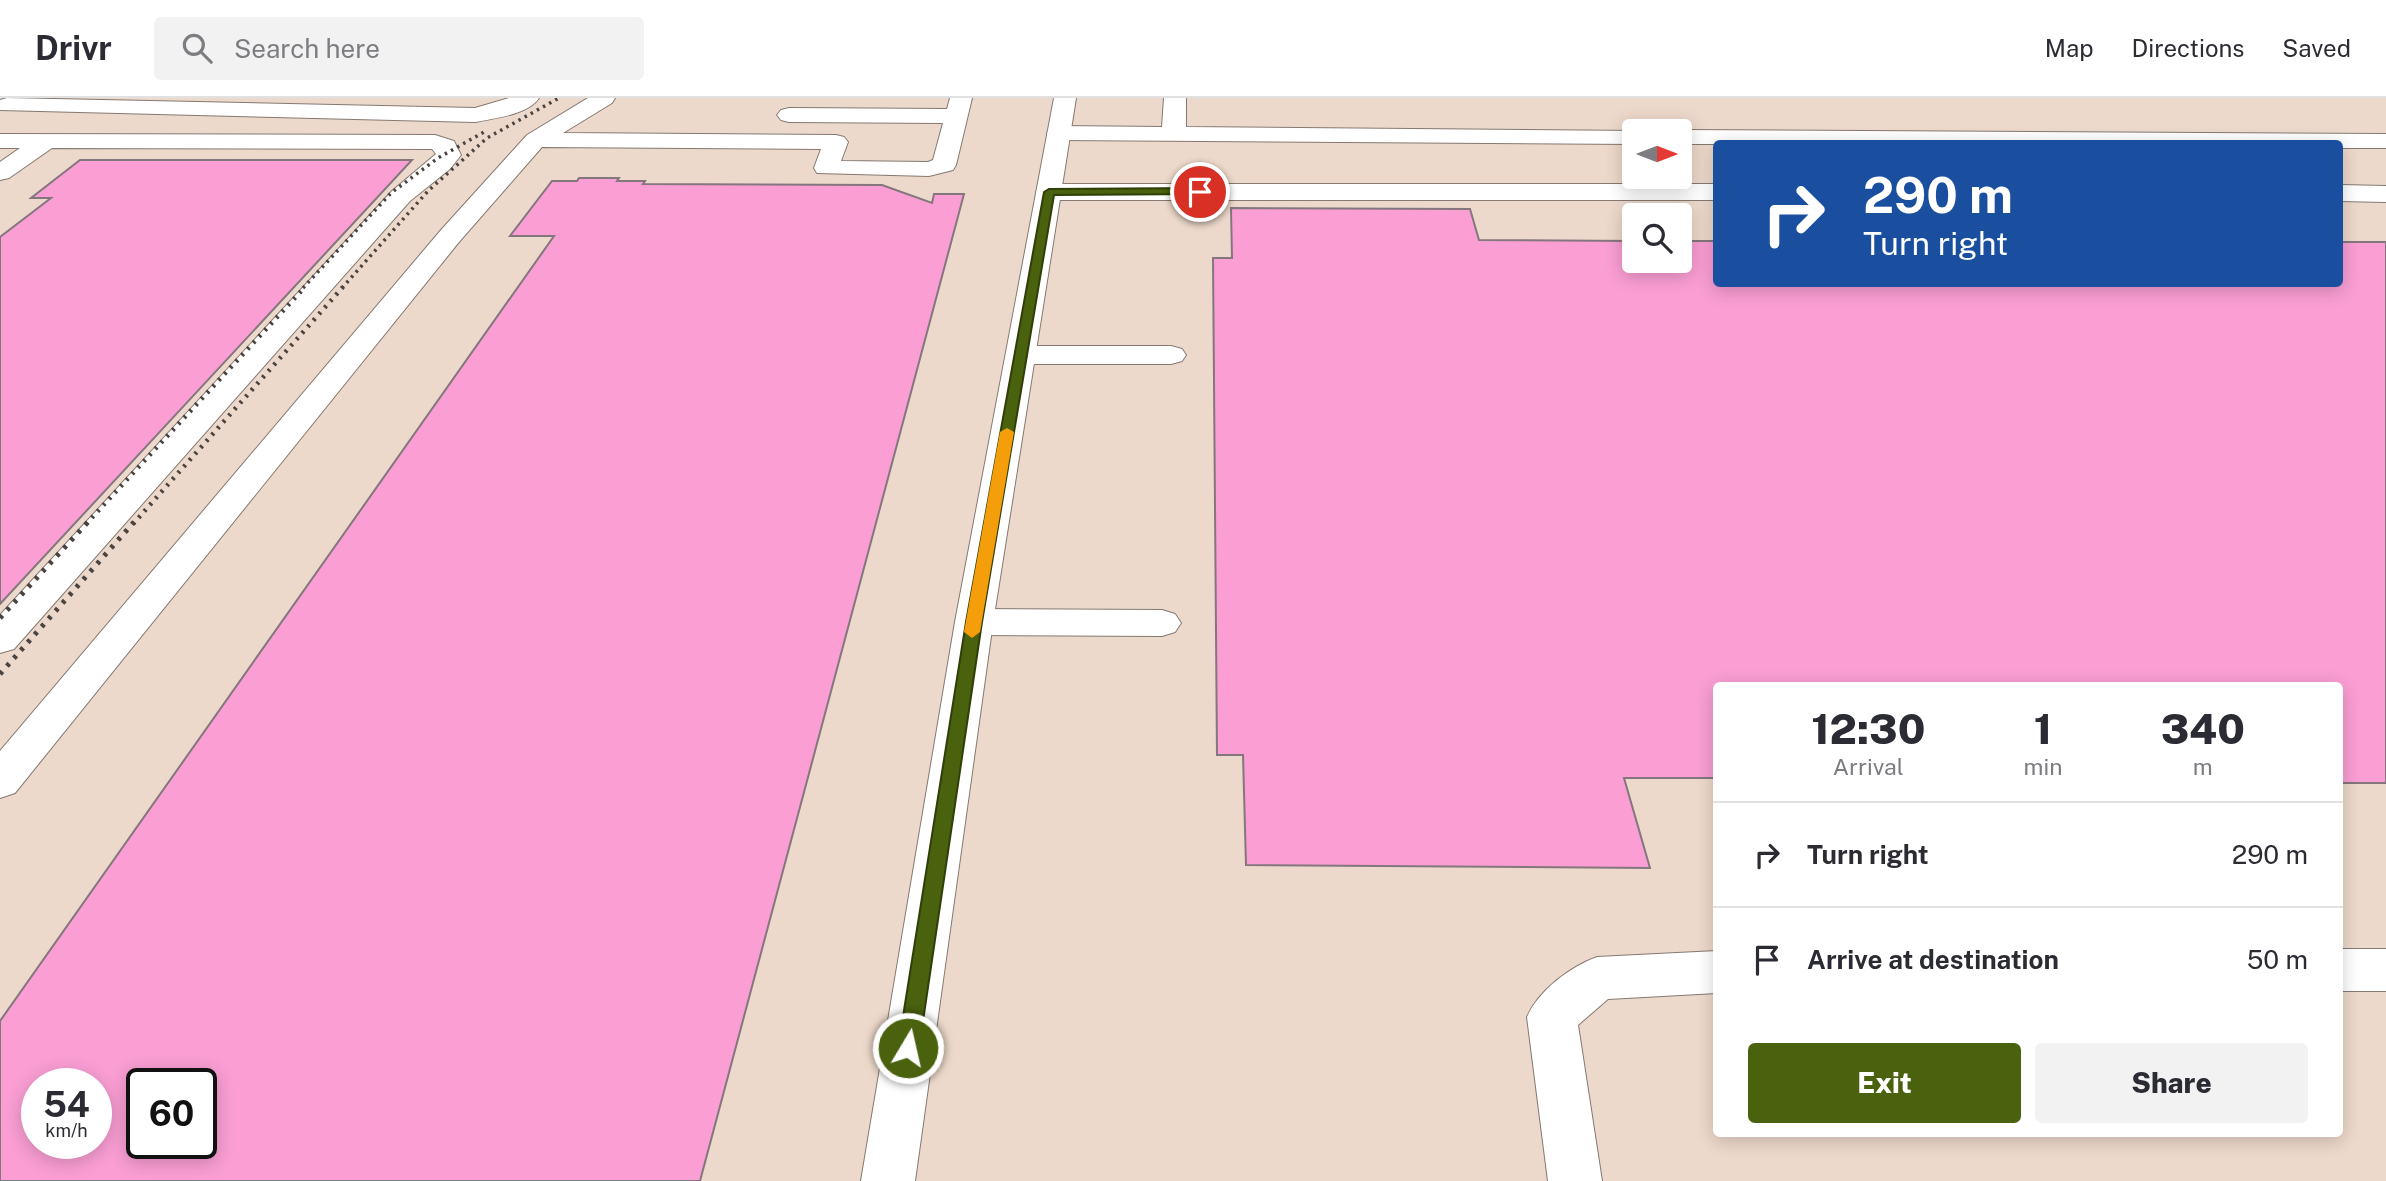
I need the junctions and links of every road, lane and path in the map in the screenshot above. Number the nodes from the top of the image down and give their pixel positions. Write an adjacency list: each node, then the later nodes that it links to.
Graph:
1 (528, 98): 3 (main road)
2 (1175, 98): 9 (main road)
3 (85, 103): 4 (main road)
4 (8, 104)
5 (611, 106): 12 (main road)
6 (959, 107): 7 (main road); 16 (main road)
7 (767, 115)
8 (1062, 115): 9 (main road); 27 (main road)
9 (1174, 134): 10 (main road)
10 (1622, 136)
11 (1692, 137): 13 (main road)
12 (534, 140): 18 (main road); 24 (main road)
13 (2104, 140)
14 (0, 141): 17 (main road)
15 (925, 141): 16 (main road)
16 (950, 141): 19 (main road)
17 (44, 142): 26 (main road); 35 (main road)
18 (747, 142): 19 (main road); 23 (main road)
19 (836, 142): 20 (main road)
20 (862, 142)
21 (2343, 142): 22 (main road)
22 (2386, 142)
23 (734, 164)
24 (511, 167): 25 (main road); 36 (main road)
25 (538, 167)
26 (0, 173)
27 (1049, 192): 28 (main road); 31 (main road)
28 (1713, 192)
29 (2343, 193): 30 (main road)
30 (2386, 194)
31 (1020, 355): 32 (main road); 33 (main road)
32 (1171, 355)
33 (974, 622): 34 (main road); 40 (main road)
34 (1162, 623)
35 (0, 639)
36 (0, 781)
37 (2343, 970): 38 (main road)
38 (2386, 970)
39 (1713, 972): 41 (main road)
40 (888, 1181)
41 (1575, 1181)

